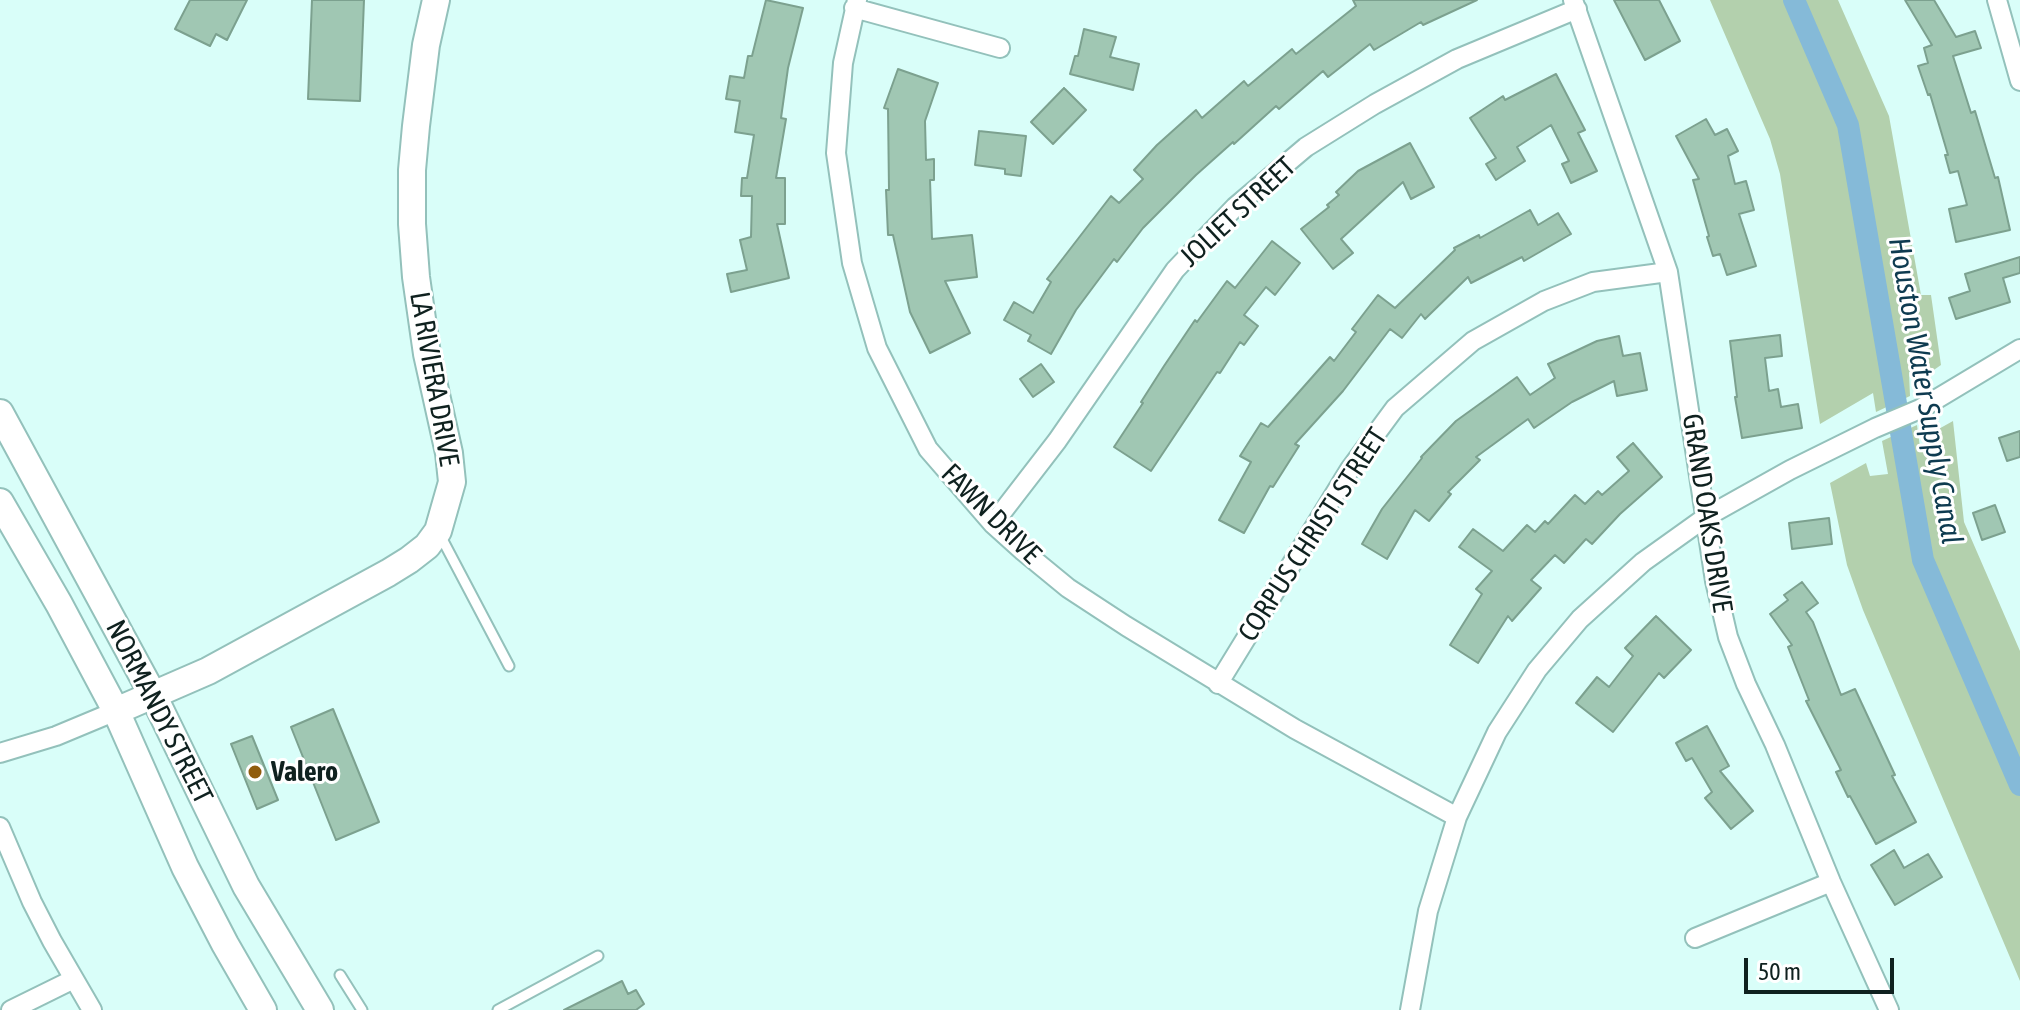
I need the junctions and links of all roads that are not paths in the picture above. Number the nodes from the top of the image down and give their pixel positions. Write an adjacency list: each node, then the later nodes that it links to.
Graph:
1 (436, 0): 13 (main road, LA RIVIERA DRIVE)
2 (1997, 0): 6 (street)
3 (856, 4): 5 (street); 12 (street, FAWN DRIVE)
4 (1575, 5): 7 (street, GRAND OAKS DRIVE); 12 (street, JOLIET STREET)
5 (1000, 48)
6 (2020, 81)
7 (1668, 272): 11 (street, GRAND OAKS DRIVE); 15 (street, CORPUS CHRISTI STREET)
8 (2020, 349): 11 (street)
9 (0, 413): 16 (main road, NORMANDY STREET)
10 (0, 502): 17 (main road, NORMANDY STREET)
11 (1706, 517): 19 (street); 21 (street, GRAND OAKS DRIVE)
12 (993, 524): 15 (street, FAWN DRIVE)
13 (438, 531): 14 (lane); 16 (main road, LA RIVIERA DRIVE)
14 (509, 666)
15 (1218, 684): 19 (street, FAWN DRIVE)
16 (153, 695): 17 (main road, LA RIVIERA DRIVE); 30 (main road, NORMANDY STREET)
17 (116, 711): 18 (street); 29 (main road, NORMANDY STREET)
18 (0, 753)
19 (1457, 817): 32 (street)
20 (0, 827): 25 (street)
21 (1831, 882): 22 (street); 33 (street, GRAND OAKS DRIVE)
22 (1695, 938)
23 (598, 956): 26 (lane)
24 (340, 975): 31 (lane)
25 (74, 979): 27 (street); 28 (street)
26 (505, 1008)
27 (11, 1010)
28 (92, 1010)
29 (263, 1010)
30 (320, 1010)
31 (362, 1010)
32 (1410, 1010)
33 (1889, 1010)

